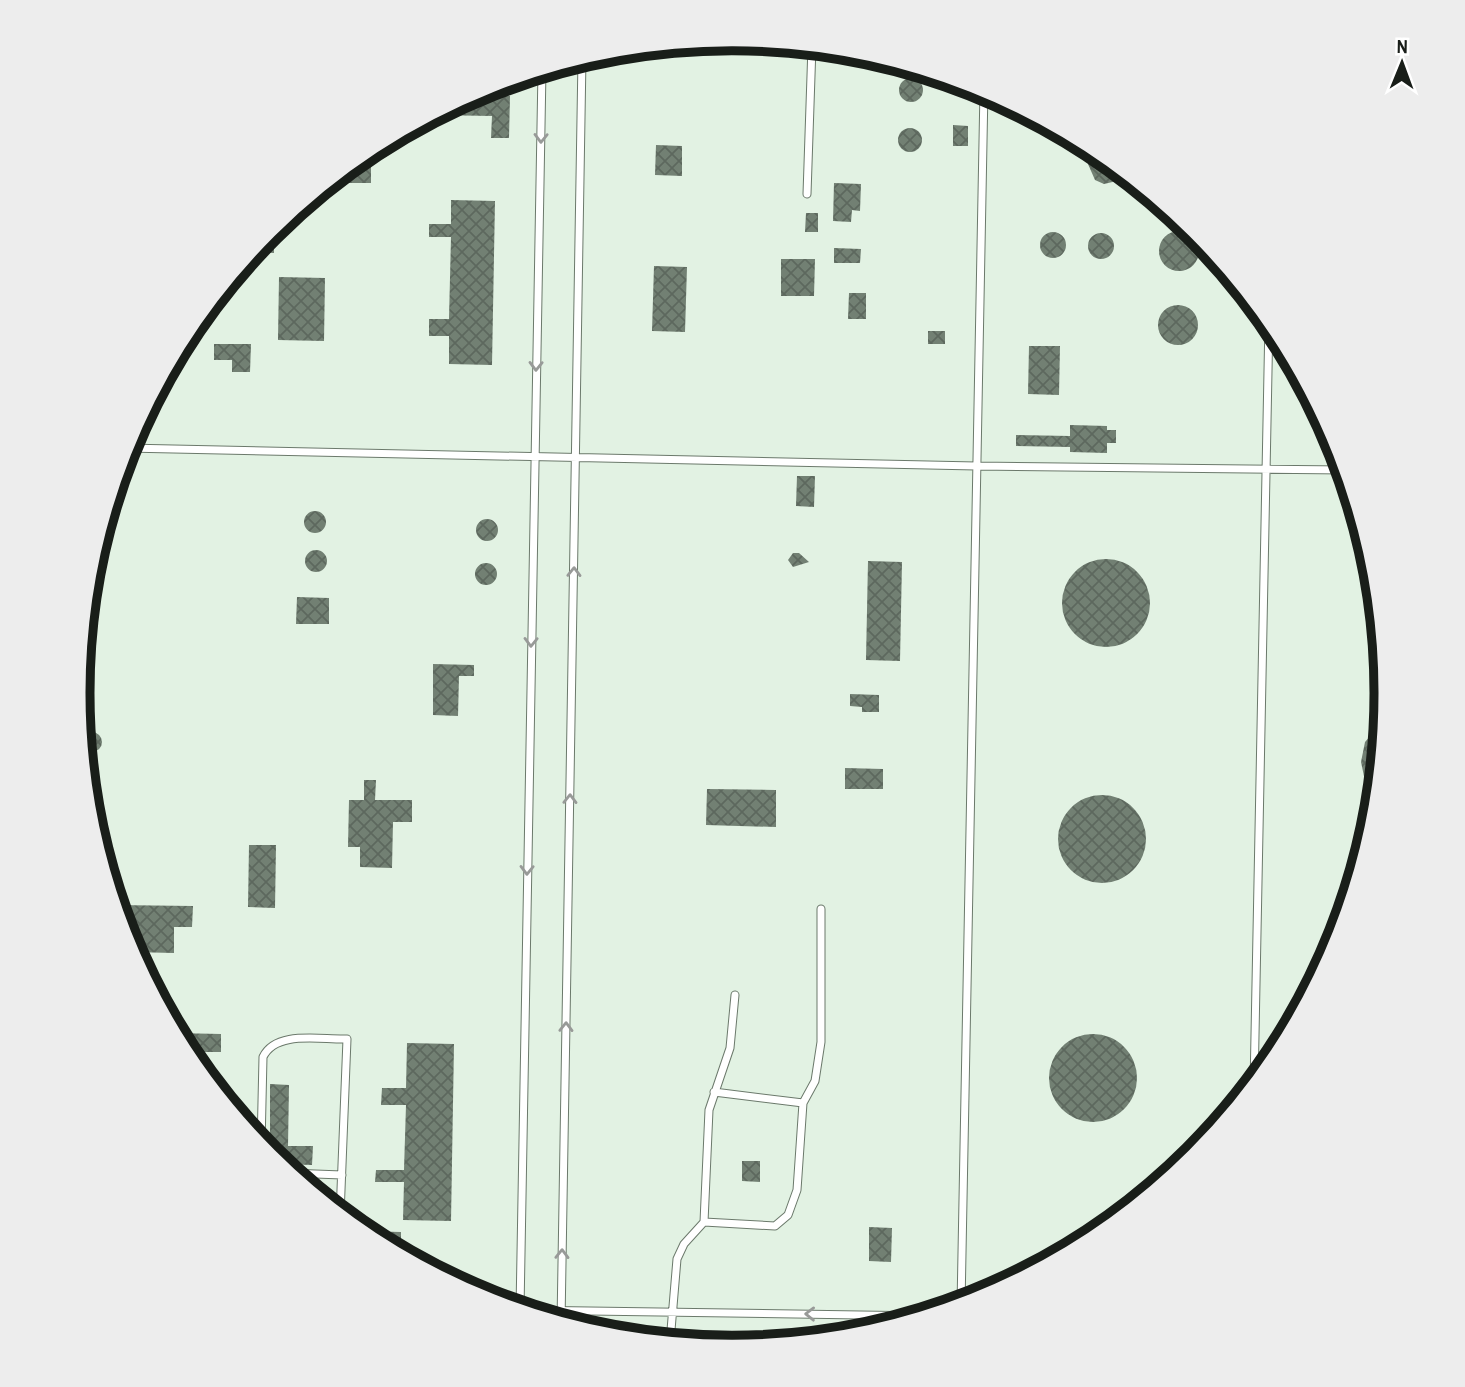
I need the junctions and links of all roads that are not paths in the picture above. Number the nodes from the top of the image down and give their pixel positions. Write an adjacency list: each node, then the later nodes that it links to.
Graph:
1 (812, 56): 5 (lane)
2 (582, 69): 9 (lane)
3 (542, 80): 8 (lane, one-way to 8)
4 (984, 102): 10 (lane)
5 (807, 194)
6 (1269, 339): 11 (lane)
7 (139, 448): 8 (lane)
8 (535, 456): 9 (lane); 24 (lane, one-way to 24)
9 (575, 457): 10 (lane); 26 (lane, one-way to 9)
10 (976, 466): 11 (lane); 23 (lane)
11 (1266, 468): 12 (lane); 15 (lane)
12 (1334, 470)
13 (821, 909): 17 (lane)
14 (735, 995): 16 (lane)
15 (1254, 1068)
16 (714, 1092): 17 (lane); 22 (lane)
17 (803, 1103): 22 (lane)
18 (261, 1130): 20 (lane)
19 (305, 1174): 20 (lane)
20 (342, 1175): 21 (lane)
21 (341, 1203)
22 (704, 1222): 27 (lane)
23 (961, 1293)
24 (520, 1300)
25 (556, 1311): 26 (lane)
26 (561, 1311): 27 (lane)
27 (672, 1312): 28 (lane, one-way to 27); 29 (lane)
28 (893, 1315)
29 (671, 1333)

